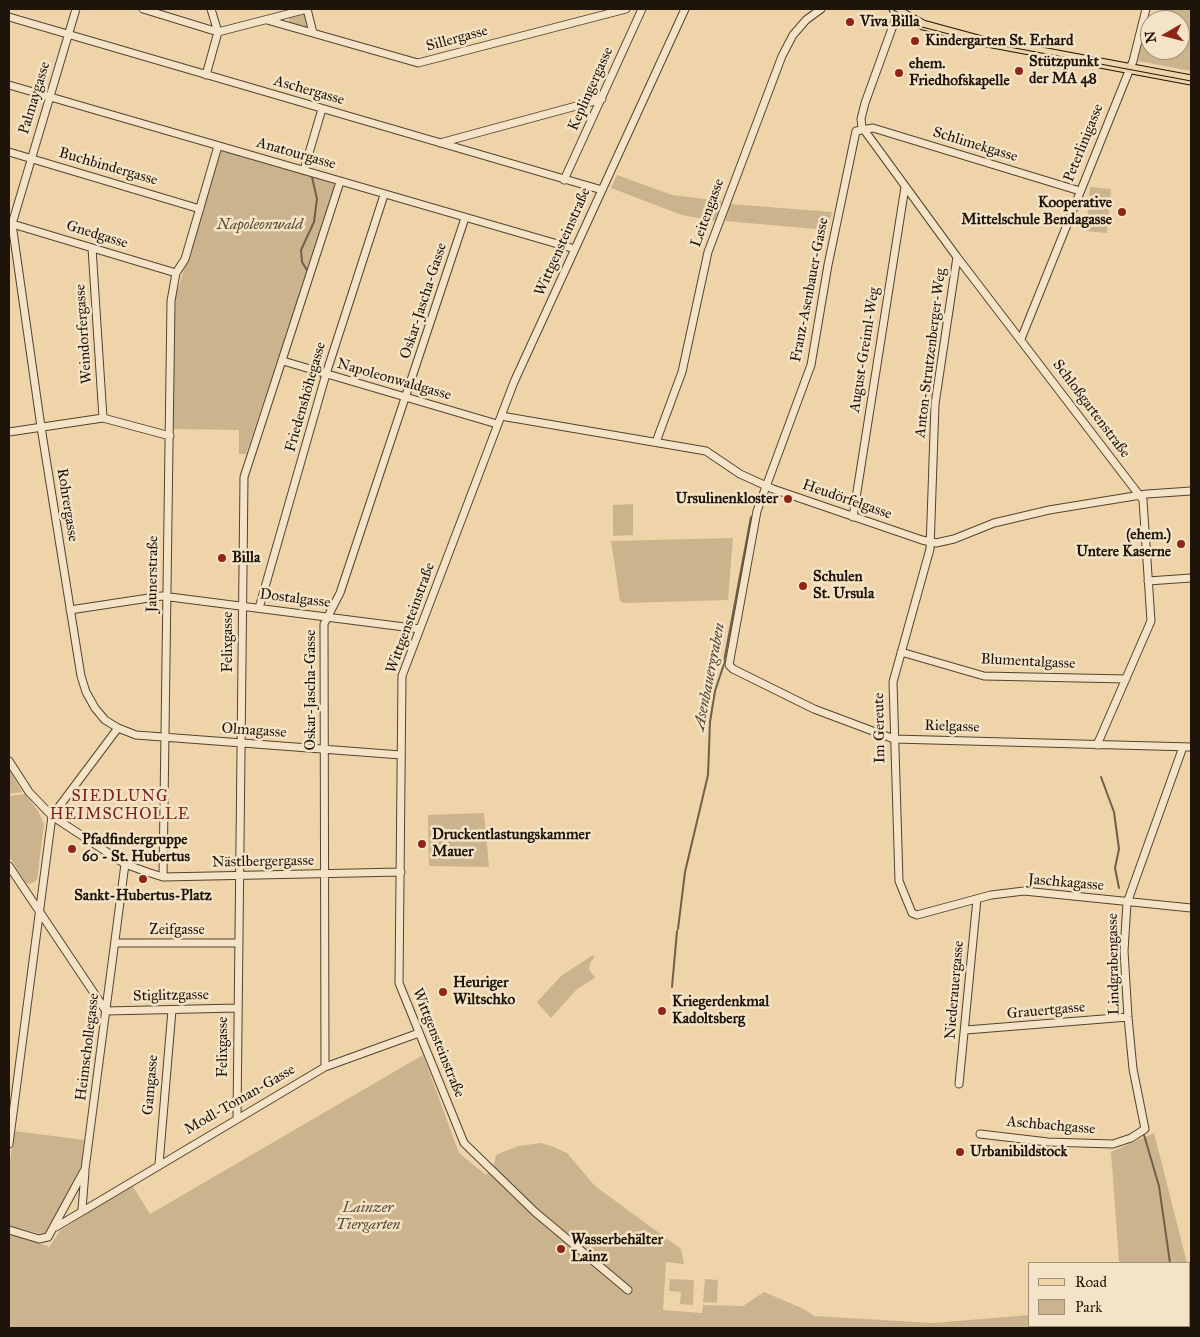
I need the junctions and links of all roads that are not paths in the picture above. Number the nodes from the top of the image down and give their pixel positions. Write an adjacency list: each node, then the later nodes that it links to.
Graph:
1 (76, 9): 15 (street, Palmaygasse)
2 (143, 9): 13 (street)
3 (212, 9): 13 (street)
4 (307, 9): 12 (street); 14 (street)
5 (626, 9): 14 (street, Sillergasse)
6 (642, 9): 21 (street, Keplingergasse)
7 (685, 9): 32 (street, Wittgensteinstraße)
8 (821, 9): 52 (street, Leitengasse)
9 (897, 9): 16 (main road); 23 (street, Franz-Asenbauer-Gasse)
10 (1146, 9): 16 (street, Peterlinigasse)
11 (9, 17): 15 (street, Aschergasse)
12 (267, 20): 13 (street); 14 (street, Sillergasse)
13 (218, 32): 17 (street)
14 (313, 33)
15 (68, 35): 17 (street, Aschergasse); 20 (street, Palmaygasse)
16 (1129, 68): 18 (main road); 33 (street, Peterlinigasse)
17 (206, 75): 22 (street, Aschergasse)
18 (1191, 80)
19 (9, 85): 20 (street, Anatourgasse)
20 (50, 97): 25 (street, Anatourgasse); 27 (street, Palmaygasse)
21 (602, 99): 24 (street); 29 (street, Keplingergasse)
22 (322, 109): 24 (street, Aschergasse); 28 (street)
23 (863, 129): 31 (street, Schloßgartenstraße); 33 (street, Schlimekgasse); 53 (street, Franz-Asenbauer-Gasse)
24 (439, 143): 29 (street, Aschergasse)
25 (218, 146): 28 (street, Anatourgasse); 35 (street, Jaunerstraße)
26 (9, 152): 27 (street, Buchbindergasse)
27 (30, 159): 35 (street, Buchbindergasse); 37 (street, Palmaygasse)
28 (304, 170): 30 (street, Anatourgasse)
29 (564, 180): 32 (street, Aschergasse)
30 (340, 182): 34 (street, Anatourgasse); 43 (street, Felixgasse)
31 (906, 187): 40 (street, Schloßgartenstraße); 56 (street, August-Greiml-Weg)
32 (602, 190): 39 (street, Wittgensteinstraße)
33 (1080, 191): 42 (street, Peterlinigasse)
34 (384, 195): 36 (street, Anatourgasse); 44 (street, Friedenshöhegasse)
35 (200, 209): 41 (street, Jaunerstraße)
36 (465, 218): 39 (street, Anatourgasse); 45 (street, Oskar-Jascha-Gasse)
37 (10, 224): 38 (street, Gnedgasse); 49 (street, Rohrergasse)
38 (92, 248): 41 (street, Gnedgasse); 47 (street, Weindorfergasse)
39 (575, 249): 46 (street, Wittgensteinstraße)
40 (957, 257): 42 (street, Schloßgartenstraße); 57 (street, Anton-Strutzenberger-Weg)
41 (176, 273): 51 (street, Jaunerstraße)
42 (1021, 339): 55 (street, Schloßgartenstraße)
43 (283, 361): 44 (street, Napoleonwaldgasse); 61 (street, Felixgasse)
44 (326, 374): 45 (street, Napoleonwaldgasse); 62 (street, Friedenshöhegasse)
45 (407, 398): 48 (street, Napoleonwaldgasse); 64 (street, Oskar-Jascha-Gasse)
46 (501, 416): 48 (street, Wittgensteinstraße); 52 (street, Heudörfelgasse)
47 (103, 418): 49 (street); 51 (street)
48 (497, 424): 65 (street, Wittgensteinstraße)
49 (41, 427): 50 (street); 63 (street, Rohrergasse)
50 (9, 432)
51 (170, 436): 60 (street, Jaunerstraße)
52 (656, 442): 53 (street, Heudörfelgasse)
53 (764, 486): 56 (street, Heudörfelgasse); 67 (street, Franz-Asenbauer-Gasse)
54 (1191, 491): 55 (street, Heudörfelgasse)
55 (1140, 496): 57 (street, Heudörfelgasse); 59 (street, Schloßgartenstraße)
56 (853, 517): 57 (street, Heudörfelgasse)
57 (930, 542): 66 (street, Im Gereute)
58 (1191, 578): 59 (street)
59 (1148, 581): 68 (street, Schloßgartenstraße)
60 (166, 597): 61 (street, Dostalgasse); 63 (street, Dostalgasse); 70 (street, Jaunerstraße)
61 (242, 607): 62 (street, Dostalgasse); 72 (street, Felixgasse)
62 (259, 608): 64 (street, Dostalgasse)
63 (70, 610): 69 (street, Rohrergasse)
64 (327, 617): 65 (street, Dostalgasse); 76 (street, Oskar-Jascha-Gasse)
65 (420, 629): 77 (street, Wittgensteinstraße)
66 (901, 652): 68 (street, Blumentalgasse); 71 (street, Im Gereute)
67 (729, 665): 71 (street, Rielgasse)
68 (1126, 679): 73 (street, Schloßgartenstraße)
69 (118, 728): 70 (street, Rohrergasse); 79 (street)
70 (165, 738): 72 (street, Olmagasse); 84 (street, Jaunerstraße)
71 (894, 739): 73 (street, Rielgasse); 90 (street, Im Gereute)
72 (242, 744): 76 (street, Olmagasse); 85 (street, Felixgasse)
73 (1097, 745): 74 (street, Rielgasse)
74 (1183, 747): 75 (street, Rielgasse); 87 (street, Lindgrabengasse)
75 (1191, 747)
76 (324, 749): 77 (street, Olmagasse); 83 (street, Oskar-Jascha-Gasse)
77 (401, 755): 82 (street, Wittgensteinstraße)
78 (9, 761): 79 (street, Nästlbergergasse)
79 (52, 816): 80 (street, Nästlbergergasse); 89 (street)
80 (125, 864): 84 (street, Nästlbergergasse); 91 (street, Heimschollegasse)
81 (9, 866): 89 (street)
82 (401, 872): 83 (street, Nästlbergergasse); 98 (street, Wittgensteinstraße)
83 (324, 874): 85 (street, Nästlbergergasse); 99 (street, Oskar-Jascha-Gasse)
84 (163, 876): 85 (street, Nästlbergergasse)
85 (239, 876): 92 (street, Felixgasse)
86 (977, 899): 87 (street, Jaschkagasse); 90 (street, Jaschkagasse); 97 (street, Niederauergasse)
87 (1127, 903): 88 (street, Jaschkagasse); 96 (street, Lindgrabengasse)
88 (1191, 908)
89 (39, 912): 94 (street); 104 (street)
90 (915, 915)
91 (115, 943): 92 (street, Zeifgasse); 94 (street, Heimschollegasse)
92 (238, 944): 93 (street, Felixgasse)
93 (237, 1008): 95 (street, Stiglitzgasse); 101 (street, Felixgasse)
94 (106, 1010): 95 (street, Stiglitzgasse); 106 (street, Heimschollegasse)
95 (172, 1010): 105 (street, Gamgasse)
96 (1128, 1017): 97 (street, Grauertgasse); 102 (street, Lindgrabengasse)
97 (966, 1030): 100 (street, Niederauergasse)
98 (419, 1033): 99 (street, Modl-Toman-Gasse); 110 (street, Wittgensteinstraße)
99 (325, 1067): 101 (street, Modl-Toman-Gasse)
100 (959, 1084)
101 (237, 1118): 105 (street, Modl-Toman-Gasse)
102 (1145, 1128): 103 (street, Aschbachgasse)
103 (980, 1134)
104 (9, 1144)
105 (159, 1164): 107 (street, Modl-Toman-Gasse)
106 (85, 1170): 107 (street); 108 (street, Heimschollegasse)
107 (82, 1209): 108 (street, Modl-Toman-Gasse)
108 (56, 1227): 109 (street, Modl-Toman-Gasse)
109 (9, 1230)
110 (628, 1290)

